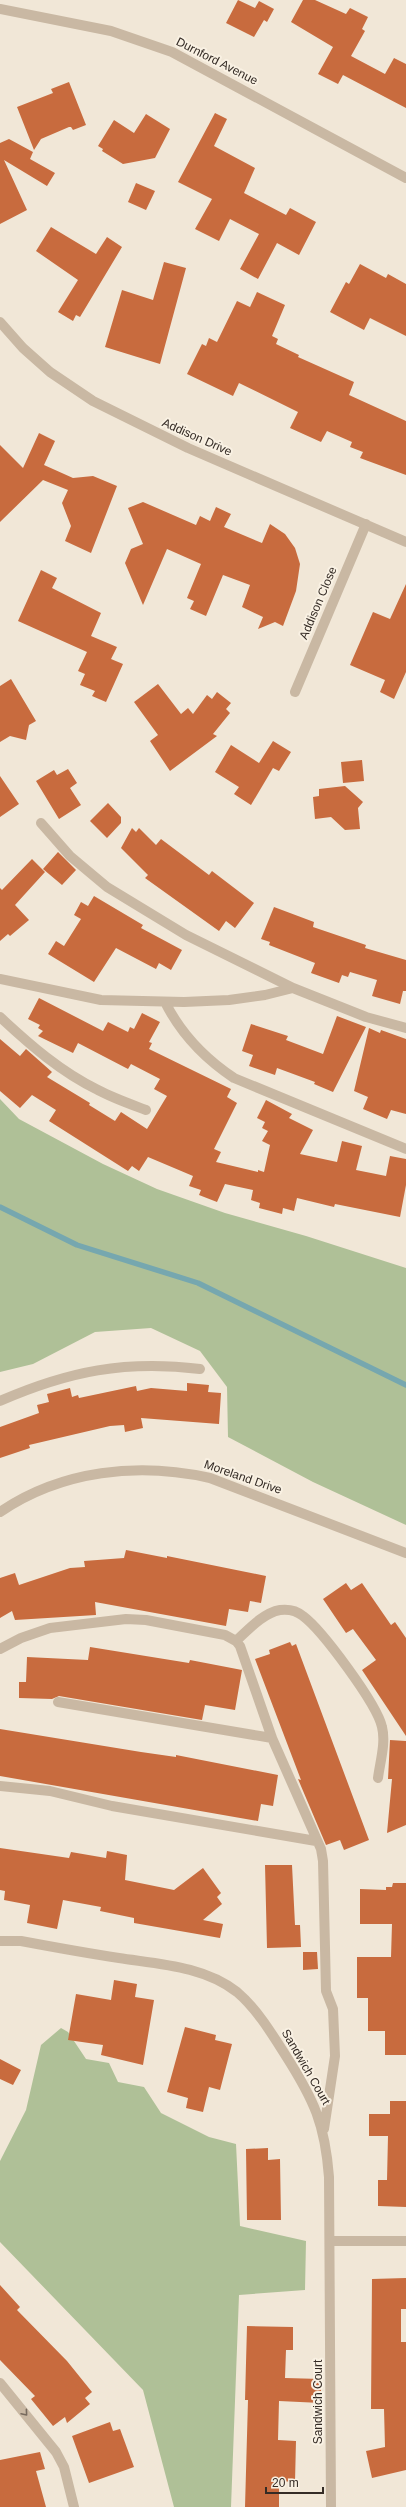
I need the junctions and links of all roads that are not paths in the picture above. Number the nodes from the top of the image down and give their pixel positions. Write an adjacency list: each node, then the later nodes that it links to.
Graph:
1 (0, 10): 2 (street, Durnford Avenue)
2 (406, 178)
3 (0, 322): 4 (street, Addison Drive)
4 (366, 524): 5 (street, Addison Drive); 6 (street, Addison Close)
5 (406, 542)
6 (295, 692)
7 (41, 822): 9 (street)
8 (0, 979): 10 (street)
9 (293, 988): 10 (street); 12 (street)
10 (165, 1002): 14 (street)
11 (0, 1017): 13 (street)
12 (406, 1028)
13 (146, 1110)
14 (406, 1149)
15 (200, 1369): 16 (street)
16 (0, 1401)
17 (0, 1512): 18 (street, Moreland Drive)
18 (406, 1553)
19 (236, 1641): 20 (street); 22 (street); 23 (street)
20 (0, 1649)
21 (58, 1702): 22 (street)
22 (272, 1738): 25 (street)
23 (378, 1778)
24 (0, 1786): 25 (street)
25 (316, 1841): 27 (street)
26 (0, 1941): 27 (street, Sandwich Court)
27 (324, 2131): 29 (street, Sandwich Court)
28 (406, 2240): 29 (street)
29 (331, 2241): 32 (street, Sandwich Court)
30 (0, 2383): 31 (street, one-way to 31)
31 (74, 2507)
32 (331, 2507)

